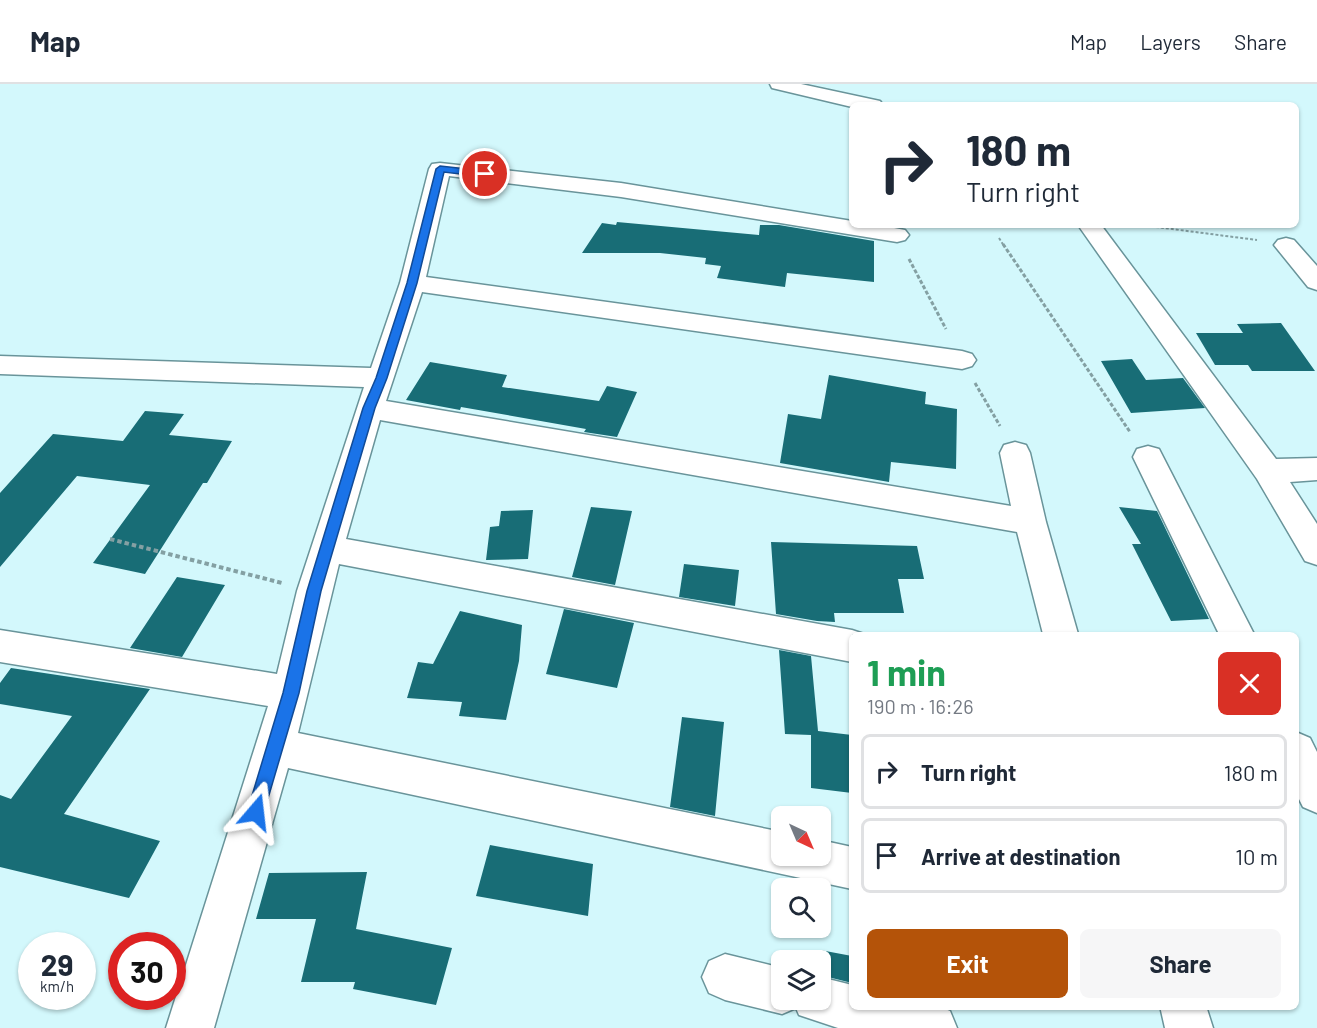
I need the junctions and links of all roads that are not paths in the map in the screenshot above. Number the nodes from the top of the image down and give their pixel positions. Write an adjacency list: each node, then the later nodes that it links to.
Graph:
1 (780, 84): 2 (street)
2 (856, 102)
3 (849, 227): 9 (street)
4 (854, 228): 6 (street)
5 (1091, 228): 17 (street)
6 (897, 235)
7 (1286, 245): 8 (street)
8 (1317, 282)
9 (412, 283): 10 (street); 12 (street)
10 (962, 360)
11 (0, 365): 12 (street)
12 (381, 378): 13 (street)
13 (369, 408): 18 (street); 19 (street)
14 (1015, 453): 18 (street)
15 (1148, 457): 22 (street)
16 (1317, 469): 17 (street)
17 (1268, 471): 20 (street)
18 (1030, 522): 21 (street)
19 (328, 549): 23 (street); 25 (street)
20 (1317, 552)
21 (1059, 632)
22 (1236, 632)
23 (849, 645)
24 (0, 646): 25 (street)
25 (291, 693): 26 (street)
26 (275, 747): 29 (street); 38 (street)
27 (1299, 758): 28 (street)
28 (1317, 793)
29 (771, 851)
30 (831, 864): 31 (street)
31 (849, 867)
32 (725, 976): 33 (street)
33 (771, 988)
34 (831, 1003): 35 (street)
35 (849, 1007)
36 (860, 1010): 39 (street)
37 (1184, 1010): 40 (street)
38 (190, 1028)
39 (933, 1028)
40 (1189, 1028)

